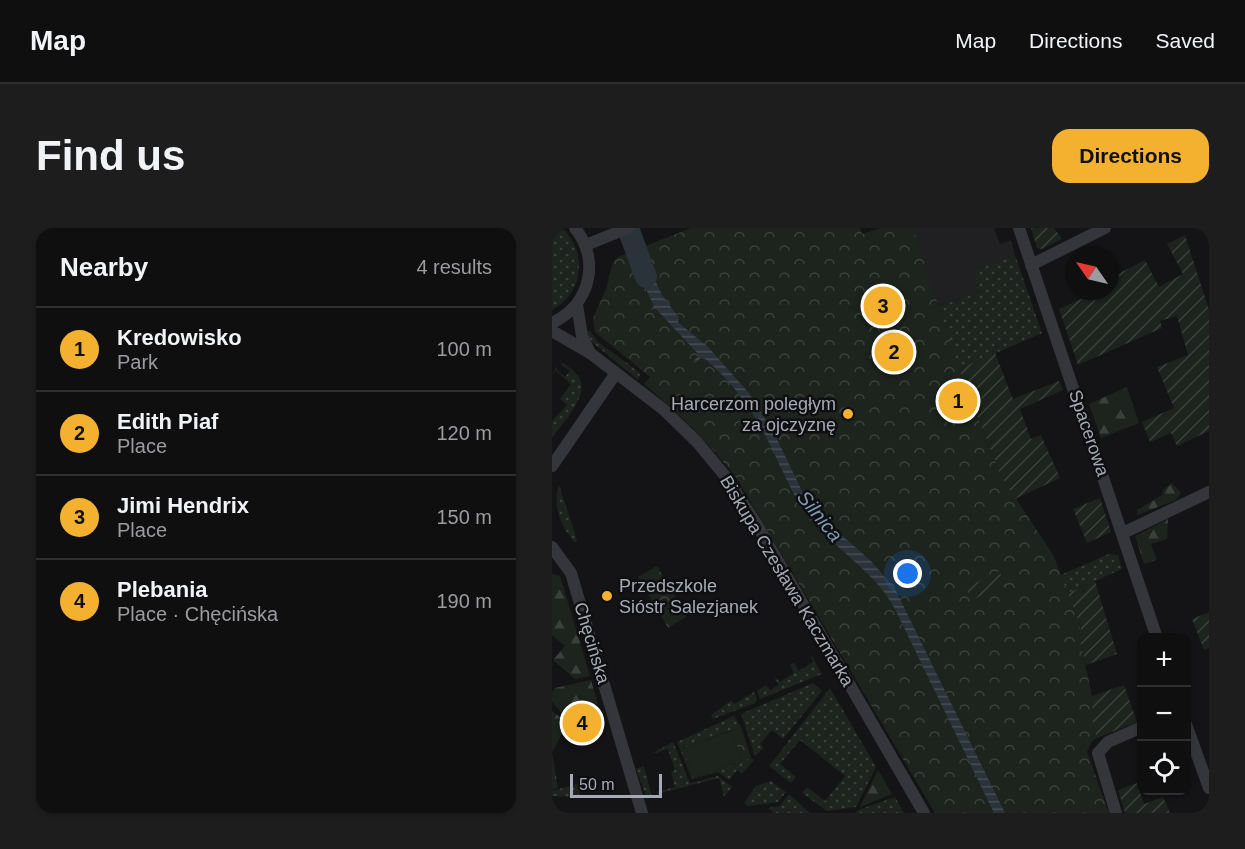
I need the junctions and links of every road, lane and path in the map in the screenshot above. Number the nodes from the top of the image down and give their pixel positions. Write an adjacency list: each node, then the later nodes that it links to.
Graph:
1 (575, 228): 5 (street)
2 (628, 228): 5 (street)
3 (1019, 228): 6 (street, Spacerowa)
4 (1105, 228): 6 (street)
5 (586, 245): 7 (street)
6 (1031, 265): 14 (street, Spacerowa)
7 (577, 305): 8 (street); 10 (street)
8 (552, 322)
9 (552, 331): 10 (street, Biskupa Czesława Kaczmarka)
10 (590, 353): 11 (street, Biskupa Czesława Kaczmarka)
11 (616, 373): 12 (street); 21 (street, Biskupa Czesława Kaczmarka)
12 (552, 466)
13 (1209, 492): 14 (street)
14 (1124, 533): 16 (street, Spacerowa)
15 (552, 547): 20 (street, Chęcińska)
16 (1155, 633)
17 (1137, 730): 22 (street)
18 (1191, 738): 19 (street)
19 (1209, 788)
20 (642, 813)
21 (924, 813)
22 (1116, 813)

